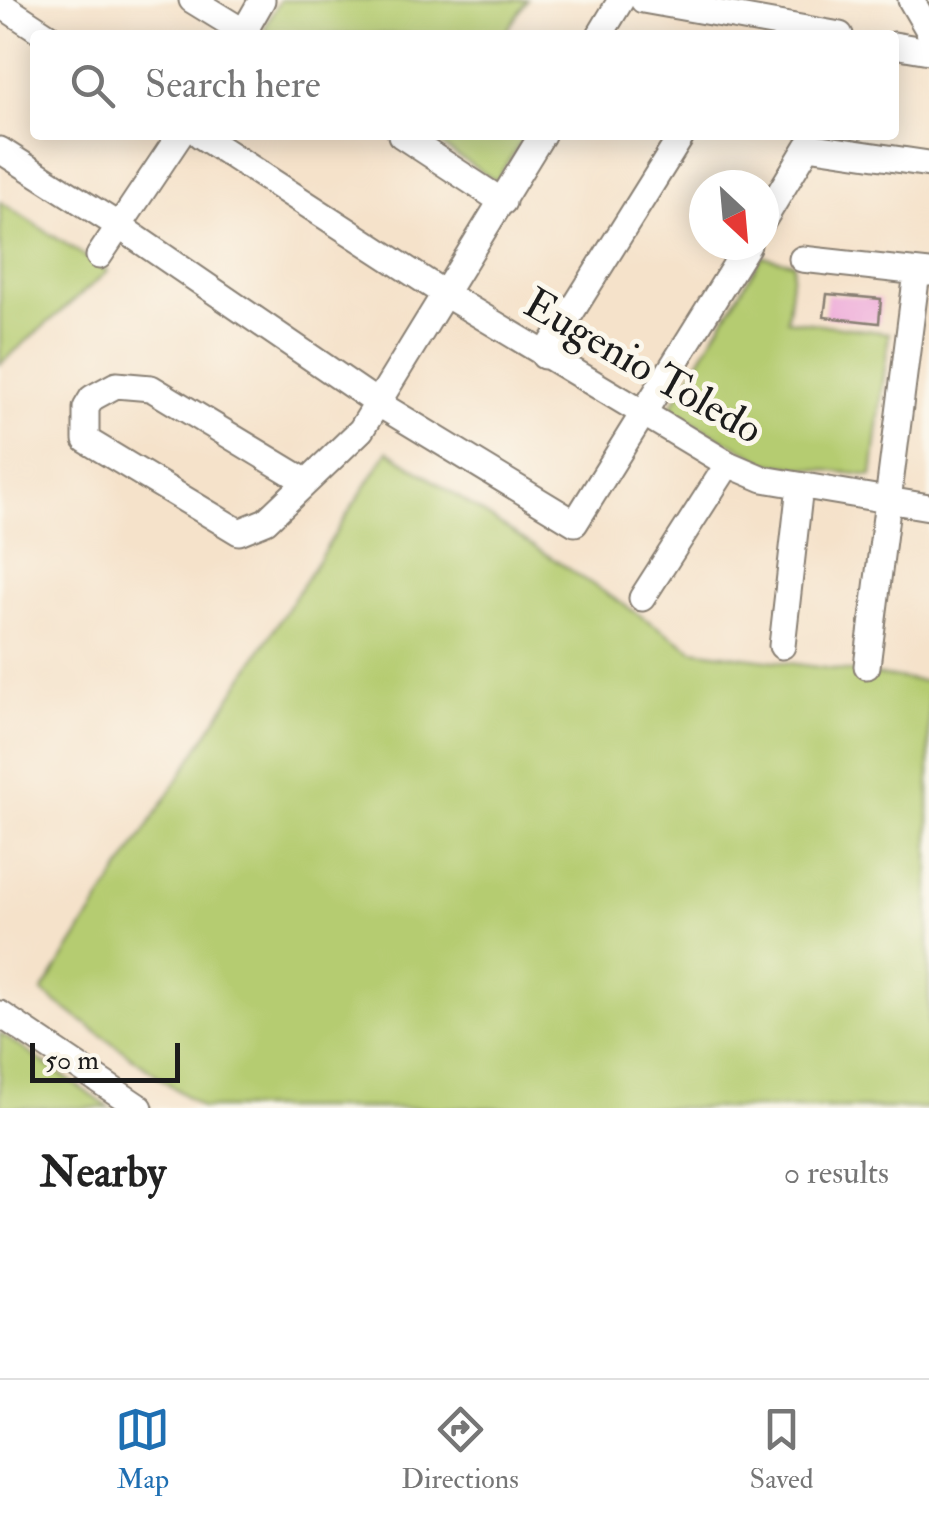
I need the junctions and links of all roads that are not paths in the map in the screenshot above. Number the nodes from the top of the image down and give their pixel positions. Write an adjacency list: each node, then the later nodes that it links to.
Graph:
1 (192, 0): 9 (street)
2 (262, 0): 10 (street)
3 (621, 0): 11 (street)
4 (643, 0): 7 (street)
5 (911, 0): 13 (street)
6 (0, 4): 8 (street)
7 (749, 27): 12 (street)
8 (39, 30)
9 (239, 30)
10 (247, 30)
11 (603, 30)
12 (783, 30)
13 (929, 31)
14 (899, 46): 15 (street)
15 (929, 51)
16 (177, 140): 25 (street)
17 (208, 140): 30 (street, Eugenio Toledo)
18 (409, 140): 24 (street)
19 (539, 140): 24 (street)
20 (679, 140): 31 (street)
21 (0, 150): 25 (street)
22 (929, 164): 23 (street)
23 (779, 194)
24 (503, 202): 30 (street)
25 (119, 226): 26 (street); 32 (street)
26 (99, 256)
27 (802, 259): 29 (street)
28 (739, 260): 33 (street)
29 (923, 273): 37 (street)
30 (444, 294): 31 (street, Eugenio Toledo); 32 (street)
31 (544, 356): 33 (street, Eugenio Toledo)
32 (378, 404): 33 (street); 35 (street)
33 (644, 414): 34 (street, Eugenio Toledo)
34 (728, 464): 36 (street, Eugenio Toledo); 39 (street)
35 (305, 481): 35 (street)
36 (800, 486): 37 (street, Eugenio Toledo); 40 (street)
37 (888, 500): 38 (street, Eugenio Toledo); 41 (street)
38 (929, 507)
39 (642, 598)
40 (782, 646)
41 (867, 666)
42 (0, 1014): 43 (street)
43 (140, 1108)

